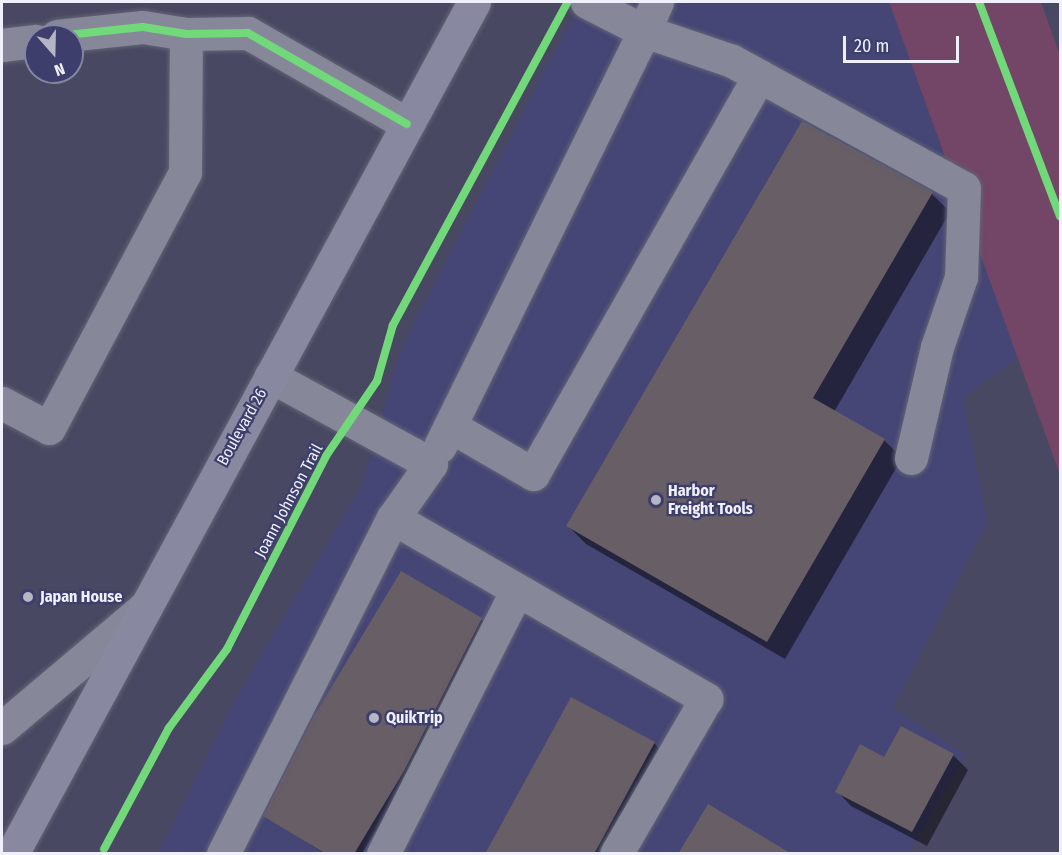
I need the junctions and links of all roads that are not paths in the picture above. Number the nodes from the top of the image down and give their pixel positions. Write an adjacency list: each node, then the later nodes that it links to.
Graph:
1 (474, 2): 10 (main road, Boulevard 26)
2 (587, 2): 4 (street)
3 (657, 2): 4 (street)
4 (644, 31): 9 (street); 13 (street)
5 (84, 33): 6 (street)
6 (186, 34): 10 (street); 12 (street)
7 (24, 42): 8 (street)
8 (2, 45)
9 (759, 76): 13 (street); 14 (street)
10 (407, 124): 11 (main road, Boulevard 26)
11 (270, 376): 15 (street); 18 (main road, Boulevard 26)
12 (2, 403)
13 (450, 426): 15 (street)
14 (911, 458)
15 (431, 464): 16 (street)
16 (393, 518): 17 (street); 21 (street)
17 (517, 590): 22 (street); 23 (street)
18 (144, 608): 19 (street); 20 (main road, Boulevard 26)
19 (2, 728)
20 (12, 854)
21 (223, 854)
22 (383, 854)
23 (616, 854)

